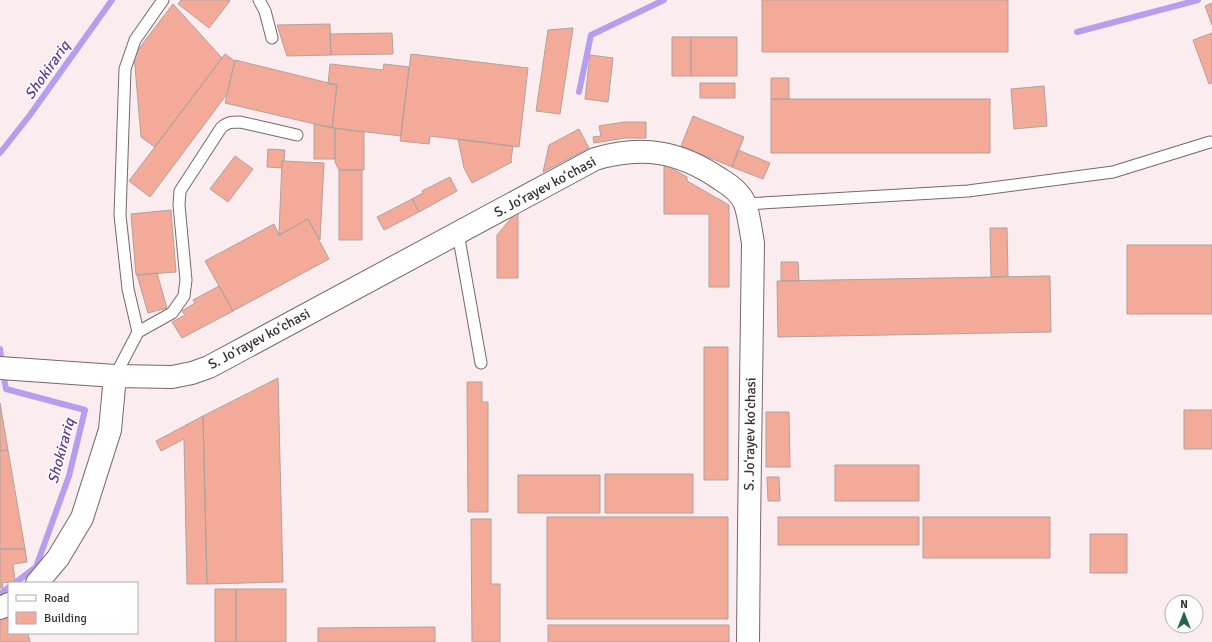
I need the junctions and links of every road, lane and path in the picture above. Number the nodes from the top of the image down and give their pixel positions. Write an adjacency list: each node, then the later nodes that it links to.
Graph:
1 (163, 0): 8 (lane)
2 (259, 0): 3 (lane)
3 (272, 38)
4 (297, 135): 8 (lane)
5 (1210, 142): 6 (lane)
6 (745, 204): 7 (street, S. Joʻrayev koʻchasi); 13 (street, S. Joʻrayev koʻchasi)
7 (458, 233): 9 (lane); 11 (street, S. Joʻrayev koʻchasi)
8 (138, 332): 11 (lane)
9 (481, 363)
10 (0, 368): 11 (street, S. Joʻrayev koʻchasi)
11 (115, 376): 12 (street)
12 (38, 582)
13 (748, 642)

